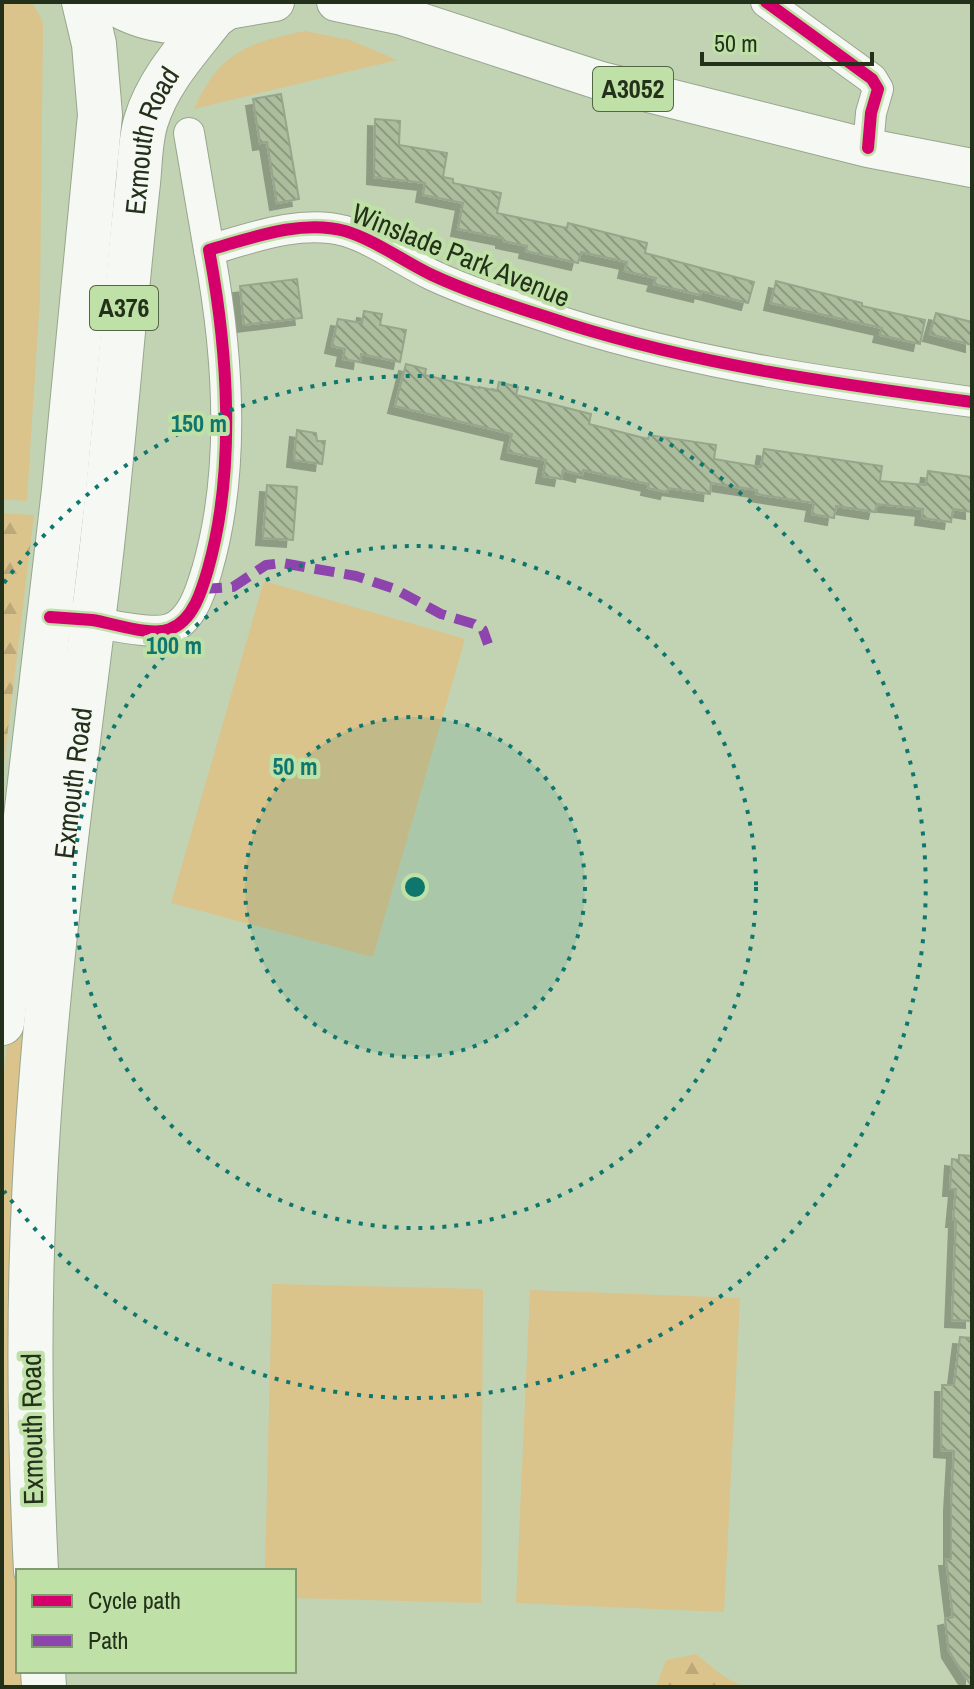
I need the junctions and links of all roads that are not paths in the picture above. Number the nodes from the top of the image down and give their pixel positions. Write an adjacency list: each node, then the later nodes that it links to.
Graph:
1 (84, 2): 13 (highway, Exmouth Road / A376)
2 (113, 2): 6 (highway)
3 (275, 2): 6 (main road)
4 (336, 2): 7 (main road, A3052)
5 (766, 2): 9 (street)
6 (219, 8): 14 (highway, Exmouth Road / A376)
7 (390, 9): 9 (main road, A3052)
8 (189, 133): 11 (street)
9 (868, 148): 10 (main road, A3052)
10 (972, 168)
11 (209, 250): 12 (street, Winslade Park Avenue); 14 (street)
12 (972, 402)
13 (50, 617): 14 (street); 15 (highway, Exmouth Road / A376)
14 (93, 620): 16 (highway, Exmouth Road / A376)
15 (2, 1023)
16 (36, 1569)

